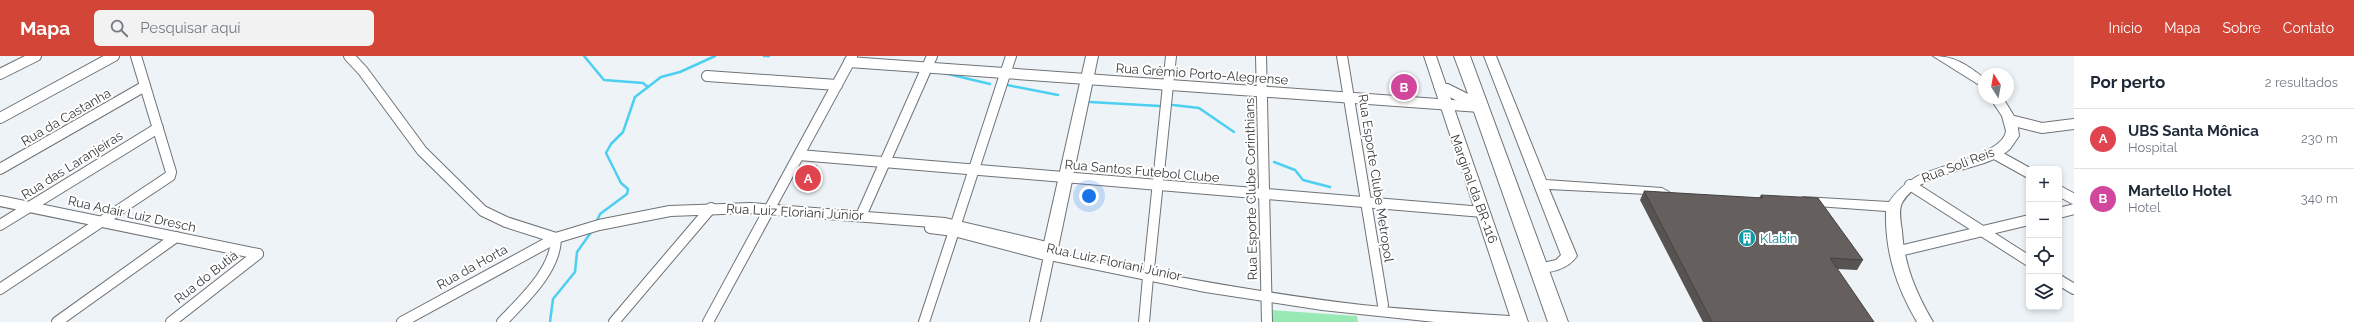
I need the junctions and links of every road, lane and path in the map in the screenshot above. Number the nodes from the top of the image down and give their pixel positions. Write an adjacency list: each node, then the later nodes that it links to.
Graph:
1 (36, 56): 18 (street)
2 (114, 56): 32 (street)
3 (136, 56): 24 (street)
4 (349, 56): 67 (street)
5 (932, 56): 16 (street)
6 (1011, 56): 17 (street)
7 (1092, 56): 20 (street)
8 (1172, 56): 23 (street)
9 (1261, 56): 27 (street, Rua Esporte Clube Corinthians)
10 (1342, 56): 28 (street, Rua Esporte Clube Metropol)
11 (1430, 56): 25 (street, Marginal da BR-116)
12 (1462, 56): 26 (highway)
13 (1490, 56): 43 (street)
14 (1939, 56): 21 (street)
15 (851, 59): 16 (street, Rua Grêmio Porto-Alegrense); 22 (street)
16 (927, 68): 17 (street, Rua Grêmio Porto-Alegrense); 38 (street)
17 (1006, 73): 20 (street, Rua Grêmio Porto-Alegrense); 40 (street)
18 (0, 74)
19 (707, 76): 22 (street)
20 (1087, 79): 23 (street, Rua Grêmio Porto-Alegrense); 42 (street)
21 (1978, 80)
22 (837, 85): 37 (street)
23 (1168, 85): 27 (street, Rua Grêmio Porto-Alegrense); 44 (street)
24 (145, 86): 35 (street); 39 (street, Rua da Castanha)
25 (1442, 87): 26 (highway); 30 (street, Marginal da BR-116); 31 (highway)
26 (1474, 87): 31 (highway)
27 (1261, 92): 28 (street, Rua Grêmio Porto-Alegrense); 48 (street, Rua Esporte Clube Corinthians)
28 (1349, 98): 30 (street, Rua Grêmio Porto-Alegrense); 52 (street, Rua Esporte Clube Metropol)
29 (2000, 104): 33 (street)
30 (1447, 105): 31 (street, Rua Grêmio Porto-Alegrense); 58 (street, Marginal da BR-116)
31 (1482, 107): 72 (highway)
32 (0, 118)
33 (2010, 120): 34 (street); 36 (street, Rua Soli Reis)
34 (2074, 124)
35 (158, 128): 53 (street, Rua das Laranjeiras); 62 (street)
36 (1993, 153): 41 (street); 45 (street, Rua Soli Reis)
37 (799, 155): 38 (street, Rua Santos Futebol Clube); 57 (street)
38 (885, 162): 40 (street, Rua Santos Futebol Clube); 60 (street)
39 (0, 169)
40 (974, 170): 42 (street, Rua Santos Futebol Clube); 64 (street)
41 (2026, 172)
42 (1066, 177): 44 (street, Rua Santos Futebol Clube); 68 (street)
43 (1541, 184): 47 (street); 72 (street)
44 (1158, 185): 48 (street, Rua Santos Futebol Clube); 73 (street)
45 (1910, 185): 54 (street, Rua Soli Reis); 65 (street)
46 (2062, 192): 49 (street)
47 (1675, 193)
48 (1264, 194): 52 (street, Rua Santos Futebol Clube); 77 (street, Rua Esporte Clube Corinthians)
49 (2074, 199)
50 (1786, 200): 54 (street)
51 (0, 201): 53 (street, Rua Adair Luiz Dresch)
52 (1366, 203): 58 (street, Rua Santos Futebol Clube); 78 (street, Rua Esporte Clube Metropol)
53 (29, 207): 62 (street, Rua Adair Luiz Dresch); 63 (street, Rua das Laranjeiras)
54 (1894, 207): 69 (street)
55 (711, 208): 57 (street, Rua Luiz Floriani Júnior); 67 (street, Rua Luiz Floriani Júnior); 84 (street)
56 (2074, 209): 59 (street)
57 (768, 212): 60 (street, Rua Luiz Floriani Júnior); 64 (street, Rua Luiz Floriani Júnior); 85 (street)
58 (1483, 212): 79 (street, Marginal da BR-116)
59 (2062, 212)
60 (861, 216): 64 (street, Rua Luiz Floriani Júnior)
61 (2026, 221): 65 (street)
62 (102, 222): 66 (street, Rua Adair Luiz Dresch); 75 (street)
63 (0, 225)
64 (955, 228): 68 (street, Rua Luiz Floriani Júnior); 86 (street)
65 (1983, 231): 69 (street); 71 (street)
66 (176, 237): 70 (street, Rua Adair Luiz Dresch); 80 (street)
67 (556, 238): 82 (street, Rua da Horta); 83 (street)
68 (1050, 252): 73 (street, Rua Luiz Floriani Júnior); 87 (street)
69 (1895, 252): 91 (street)
70 (258, 254): 81 (street, Rua do Butiá)
71 (2026, 259)
72 (1539, 268): 90 (highway)
73 (1149, 273): 77 (street, Rua Luiz Floriani Júnior); 88 (street)
74 (2062, 282): 76 (street)
75 (0, 289)
76 (2074, 289)
77 (1266, 293): 78 (street, Rua Luiz Floriani Júnior); 79 (street, Rua Luiz Floriani Júnior); 89 (street, Rua Esporte Clube Corinthians)
78 (1383, 305): 79 (street, Rua Luiz Floriani Júnior)
79 (1517, 320)
80 (57, 322)
81 (171, 322)
82 (402, 322)
83 (502, 322)
84 (614, 322)
85 (708, 322)
86 (924, 322)
87 (1035, 322)
88 (1144, 322)
89 (1267, 322)
90 (1558, 322)
91 (1925, 322)

